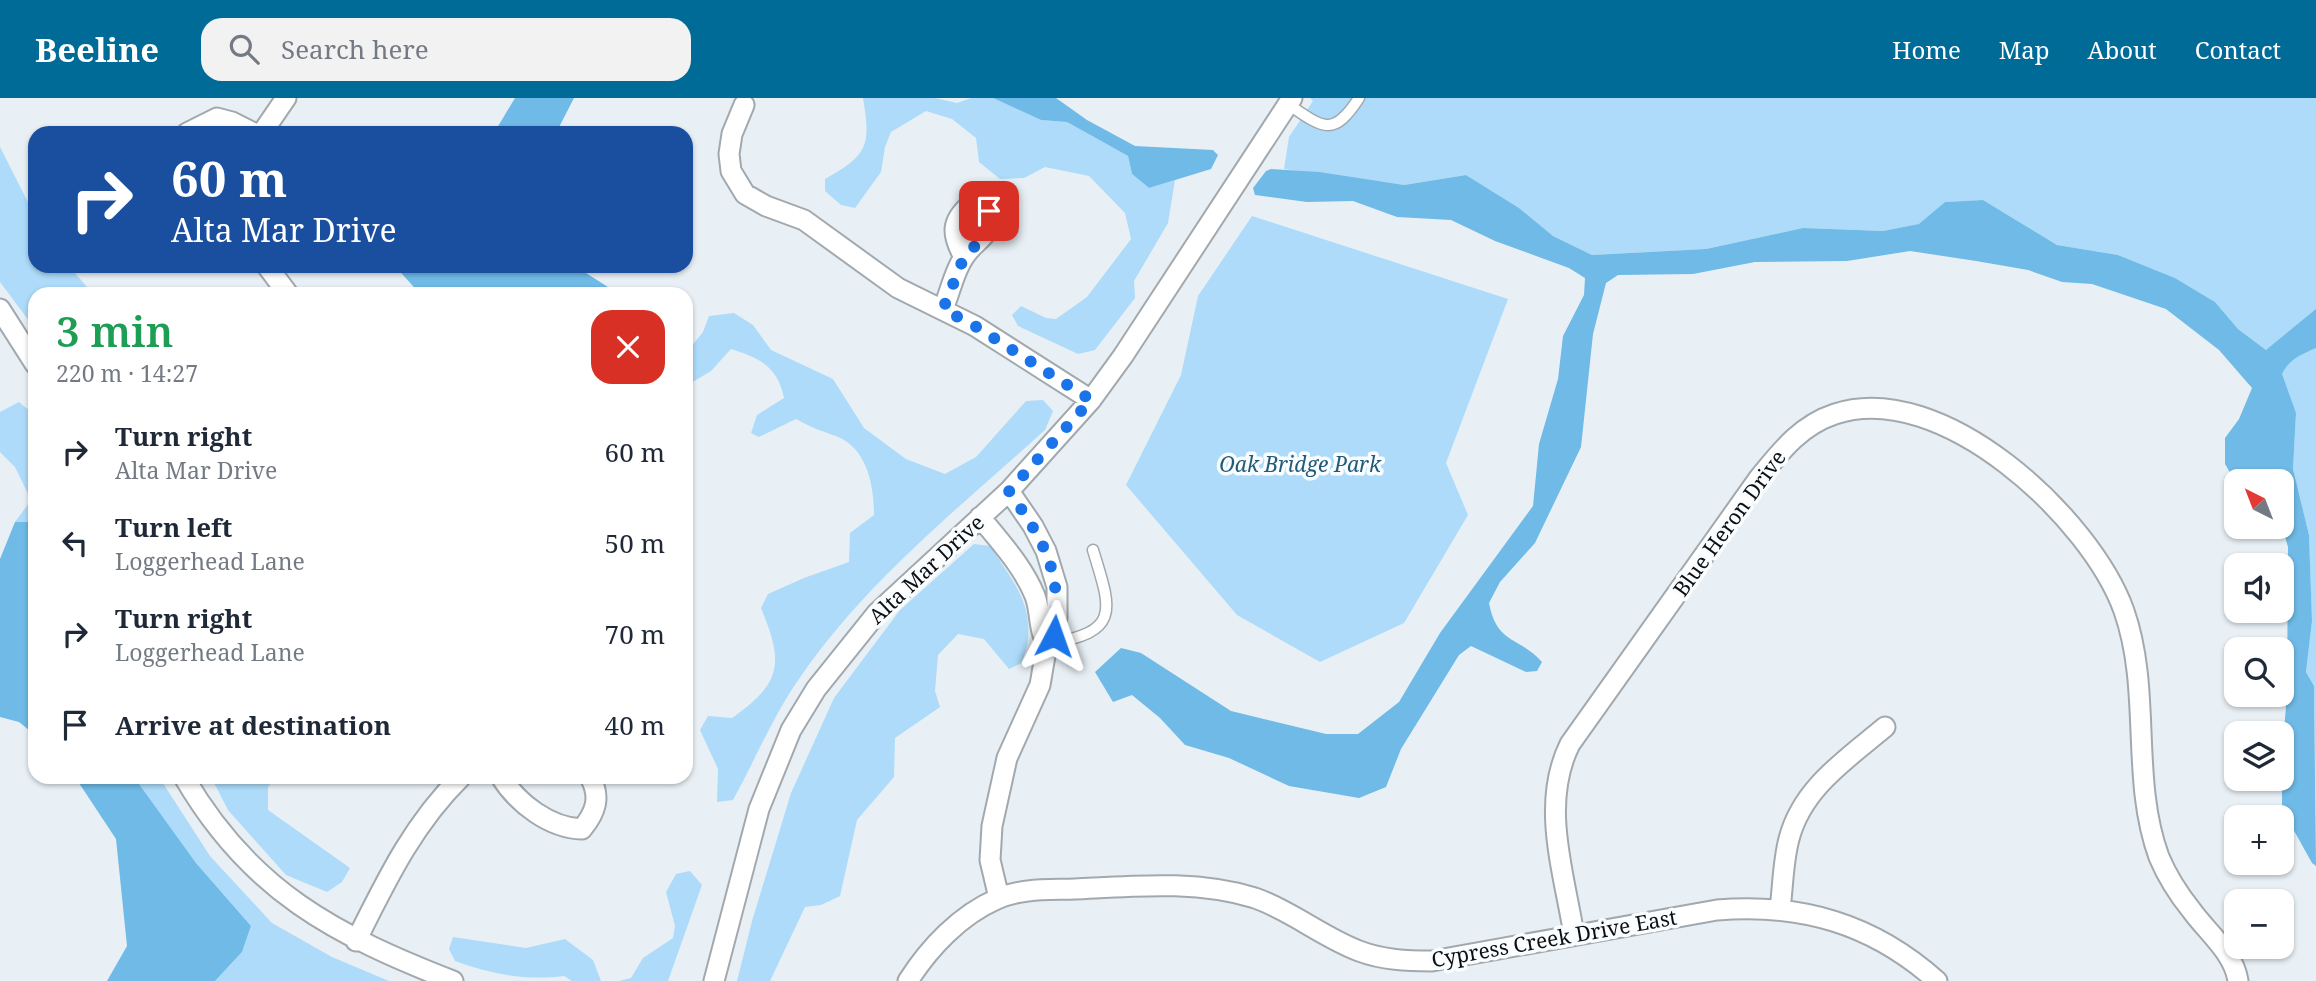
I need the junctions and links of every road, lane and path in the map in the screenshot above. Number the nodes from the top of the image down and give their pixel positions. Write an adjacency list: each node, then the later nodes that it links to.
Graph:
1 (286, 98): 7 (street)
2 (1359, 98): 3 (lane)
3 (1286, 100): 12 (street, Alta Mar Drive)
4 (743, 102): 10 (street)
5 (201, 126): 6 (street)
6 (240, 126)
7 (267, 126)
8 (964, 257): 10 (street)
9 (0, 309): 11 (street)
10 (943, 309): 12 (street)
11 (28, 353)
12 (1091, 400): 13 (street, Alta Mar Drive)
13 (1009, 491): 14 (street, Alta Mar Drive); 16 (street)
14 (980, 517): 16 (street); 27 (street, Alta Mar Drive)
15 (1093, 550): 16 (lane)
16 (1047, 644): 22 (street)
17 (1885, 727): 23 (street)
18 (189, 784): 25 (street)
19 (455, 784): 25 (street)
20 (508, 784): 21 (street)
21 (594, 784)
22 (999, 898): 24 (street, Cypress Creek Drive East); 28 (street, Cypress Creek Drive East)
23 (1780, 909): 24 (street, Cypress Creek Drive East); 29 (street, Cypress Creek Drive East)
24 (1574, 935): 30 (street, Blue Heron Drive)
25 (356, 941): 26 (street)
26 (453, 981)
27 (714, 981)
28 (908, 981)
29 (1937, 981)
30 (2238, 981)

